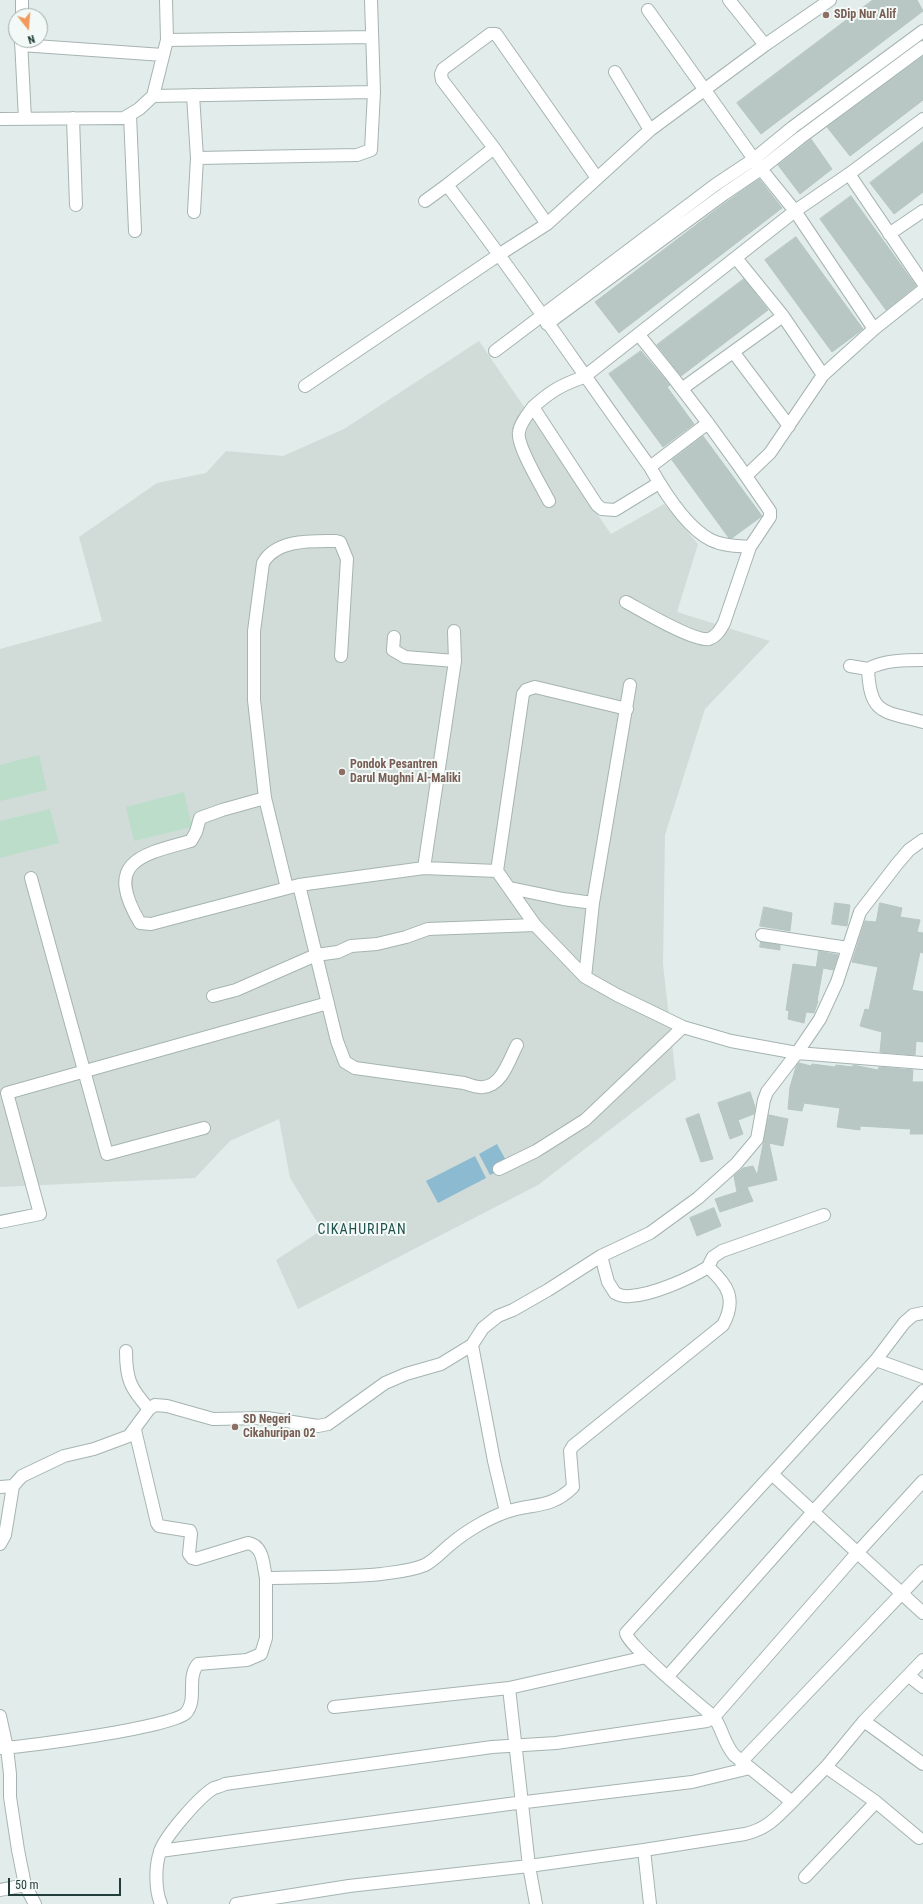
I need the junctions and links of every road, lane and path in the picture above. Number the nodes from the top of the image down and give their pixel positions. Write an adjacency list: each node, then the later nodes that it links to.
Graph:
1 (166, 0): 8 (street)
2 (371, 0): 7 (street)
3 (729, 0): 10 (street)
4 (830, 0): 10 (street)
5 (648, 10): 15 (street)
6 (923, 31): 25 (street)
7 (372, 37): 8 (street); 16 (street)
8 (167, 40): 13 (street)
9 (48, 45): 13 (street)
10 (765, 45): 15 (street)
11 (923, 47): 25 (street)
12 (21, 48): 23 (street)
13 (163, 55): 18 (street)
14 (615, 72): 24 (street)
15 (705, 89): 24 (street); 28 (street)
16 (374, 92): 17 (street); 27 (street)
17 (193, 95): 18 (street); 27 (street)
18 (154, 96): 19 (street)
19 (130, 115): 20 (street); 38 (street)
20 (73, 118): 23 (street); 33 (street)
21 (923, 118): 29 (street)
22 (0, 119): 23 (street)
23 (25, 119)
24 (650, 130): 30 (street)
25 (797, 132): 28 (street)
26 (494, 148): 30 (street); 31 (street); 37 (street)
27 (197, 158): 36 (street)
28 (757, 164): 34 (street); 45 (street)
29 (849, 174): 34 (street); 39 (street)
30 (596, 178): 37 (street)
31 (447, 185): 32 (street); 40 (street)
32 (425, 201)
33 (76, 205)
34 (795, 211): 41 (street); 46 (street)
35 (923, 211): 39 (street)
36 (194, 212)
37 (547, 224): 40 (street)
38 (135, 231)
39 (889, 234): 42 (street)
40 (500, 254): 45 (street); 52 (street)
41 (736, 258): 44 (street); 47 (street)
42 (923, 283)
43 (923, 290): 46 (street)
44 (783, 316): 49 (street); 50 (street)
45 (544, 319): 48 (street); 51 (street)
46 (874, 329): 50 (street)
47 (639, 335): 51 (street); 53 (street)
48 (495, 351)
49 (734, 353): 53 (street); 56 (street)
50 (823, 375): 56 (street)
51 (584, 377): 54 (street); 57 (street)
52 (305, 386)
53 (683, 388): 55 (street)
54 (532, 407): 59 (street); 60 (street)
55 (708, 423): 57 (street); 58 (street)
56 (789, 426): 58 (street)
57 (650, 467): 59 (street)
58 (747, 475): 61 (street)
59 (659, 483): 61 (street)
60 (549, 500)
61 (750, 547): 62 (street)
62 (626, 602)
63 (454, 631): 67 (street)
64 (394, 637): 67 (street)
65 (341, 656): 73 (street)
66 (923, 660): 69 (street)
67 (455, 661): 75 (street)
68 (850, 666): 69 (street)
69 (868, 669): 72 (street)
70 (630, 685): 71 (street)
71 (627, 709): 76 (street); 80 (street)
72 (923, 722)
73 (265, 798): 78 (street); 78 (street)
74 (923, 840): 83 (street)
75 (424, 868): 76 (street); 78 (street)
76 (497, 871): 79 (street)
77 (31, 878): 92 (street)
78 (293, 887): 84 (street)
79 (510, 888): 80 (street); 81 (street)
80 (592, 903): 85 (street)
81 (534, 925): 84 (street); 85 (street)
82 (762, 936): 83 (street)
83 (848, 948): 90 (street)
84 (316, 955): 86 (street); 87 (street)
85 (585, 977): 88 (street)
86 (213, 996)
87 (328, 1003): 89 (street); 92 (street)
88 (683, 1027): 90 (street); 94 (street)
89 (517, 1045)
90 (797, 1053): 91 (street); 97 (street)
91 (923, 1063)
92 (84, 1072): 93 (street); 96 (street)
93 (204, 1128)
94 (499, 1169)
95 (824, 1215): 98 (street)
96 (0, 1222)
97 (601, 1256): 98 (street); 100 (street)
98 (708, 1267): 111 (street)
99 (923, 1313): 102 (street)
100 (472, 1345): 105 (street); 111 (street)
101 (126, 1351): 105 (street)
102 (876, 1360): 103 (street); 107 (street)
103 (923, 1377)
104 (923, 1391): 112 (street)
105 (149, 1409): 106 (street)
106 (135, 1430): 109 (street); 116 (street)
107 (772, 1474): 112 (street); 119 (street)
108 (923, 1481): 114 (street)
109 (13, 1486): 110 (street); 113 (street)
110 (0, 1487)
111 (506, 1512): 116 (street)
112 (812, 1512): 114 (street); 121 (street)
113 (0, 1544)
114 (857, 1553): 117 (street); 127 (street)
115 (923, 1570): 117 (street)
116 (266, 1578): 130 (street)
117 (902, 1594): 118 (street); 132 (street)
118 (923, 1613)
119 (646, 1658): 121 (street); 123 (street)
120 (923, 1660): 122 (street)
121 (668, 1676): 127 (street)
122 (909, 1676): 124 (street); 128 (street)
123 (509, 1688): 125 (street); 129 (street)
124 (923, 1688)
125 (334, 1707)
126 (0, 1716): 130 (street)
127 (714, 1717): 129 (street); 132 (street)
128 (864, 1721): 131 (street); 133 (street)
129 (514, 1745): 136 (street); 139 (street)
130 (3, 1748): 142 (street)
131 (923, 1764)
132 (746, 1765): 134 (street); 136 (street)
133 (826, 1767): 134 (street); 135 (street)
134 (792, 1802): 138 (street)
135 (876, 1802): 137 (street); 141 (street)
136 (522, 1803): 139 (street); 140 (street)
137 (919, 1838)
138 (644, 1850): 140 (street); 148 (street)
139 (160, 1851): 145 (street)
140 (529, 1866): 146 (street); 147 (street)
141 (805, 1877)
142 (25, 1886): 143 (street); 144 (street)
143 (0, 1890)
144 (36, 1904)
145 (161, 1904)
146 (236, 1904)
147 (536, 1904)
148 (650, 1904)

